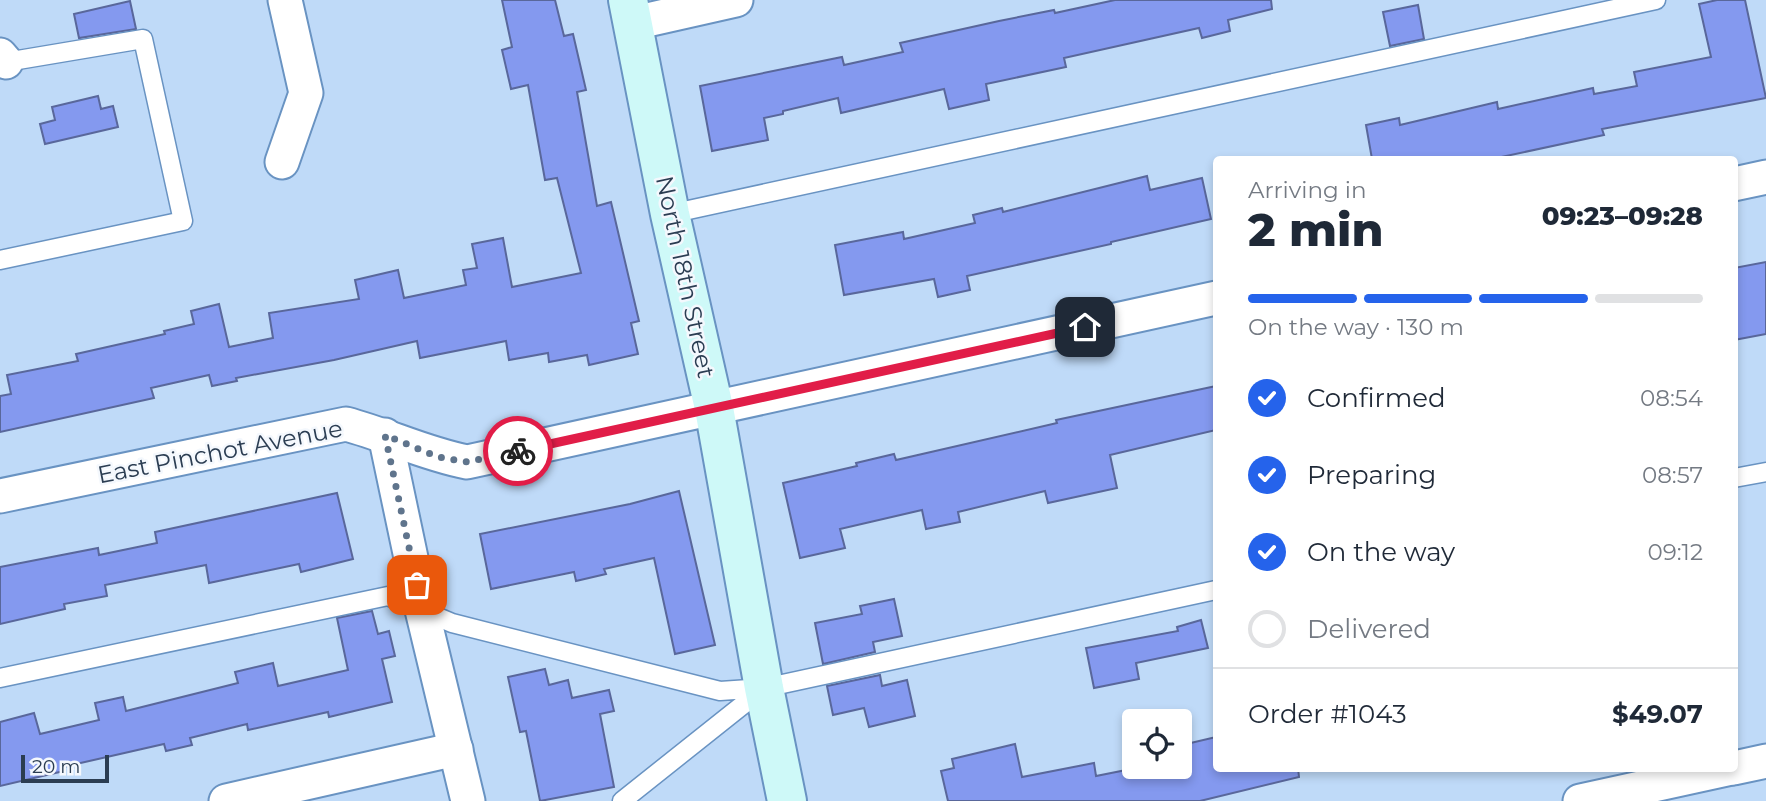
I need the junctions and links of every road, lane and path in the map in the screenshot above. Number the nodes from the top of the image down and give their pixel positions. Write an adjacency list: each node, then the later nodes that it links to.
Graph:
1 (285, 0): 6 (street)
2 (736, 0): 4 (street)
3 (1656, 0): 9 (lane)
4 (631, 12): 9 (street, North 18th Street)
5 (3, 59): 10 (lane)
6 (282, 162)
7 (1766, 177): 8 (street)
8 (1738, 183)
9 (670, 214): 12 (street, North 18th Street)
10 (0, 260)
11 (1213, 299): 12 (street, East Pinchot Avenue)
12 (714, 408): 13 (street, East Pinchot Avenue); 20 (street, North 18th Street)
13 (385, 435): 16 (street, East Pinchot Avenue); 18 (street)
14 (1766, 472): 15 (lane)
15 (1738, 477)
16 (0, 496)
17 (1213, 591): 20 (lane)
18 (422, 610): 19 (lane); 20 (lane); 21 (street)
19 (0, 678)
20 (764, 688): 27 (lane); 28 (street, North 18th Street)
21 (456, 749): 25 (street); 26 (street)
22 (1766, 761): 23 (street)
23 (1738, 767)
24 (1714, 772): 29 (street)
25 (226, 801)
26 (468, 801)
27 (622, 801)
28 (788, 801)
29 (1580, 801)

